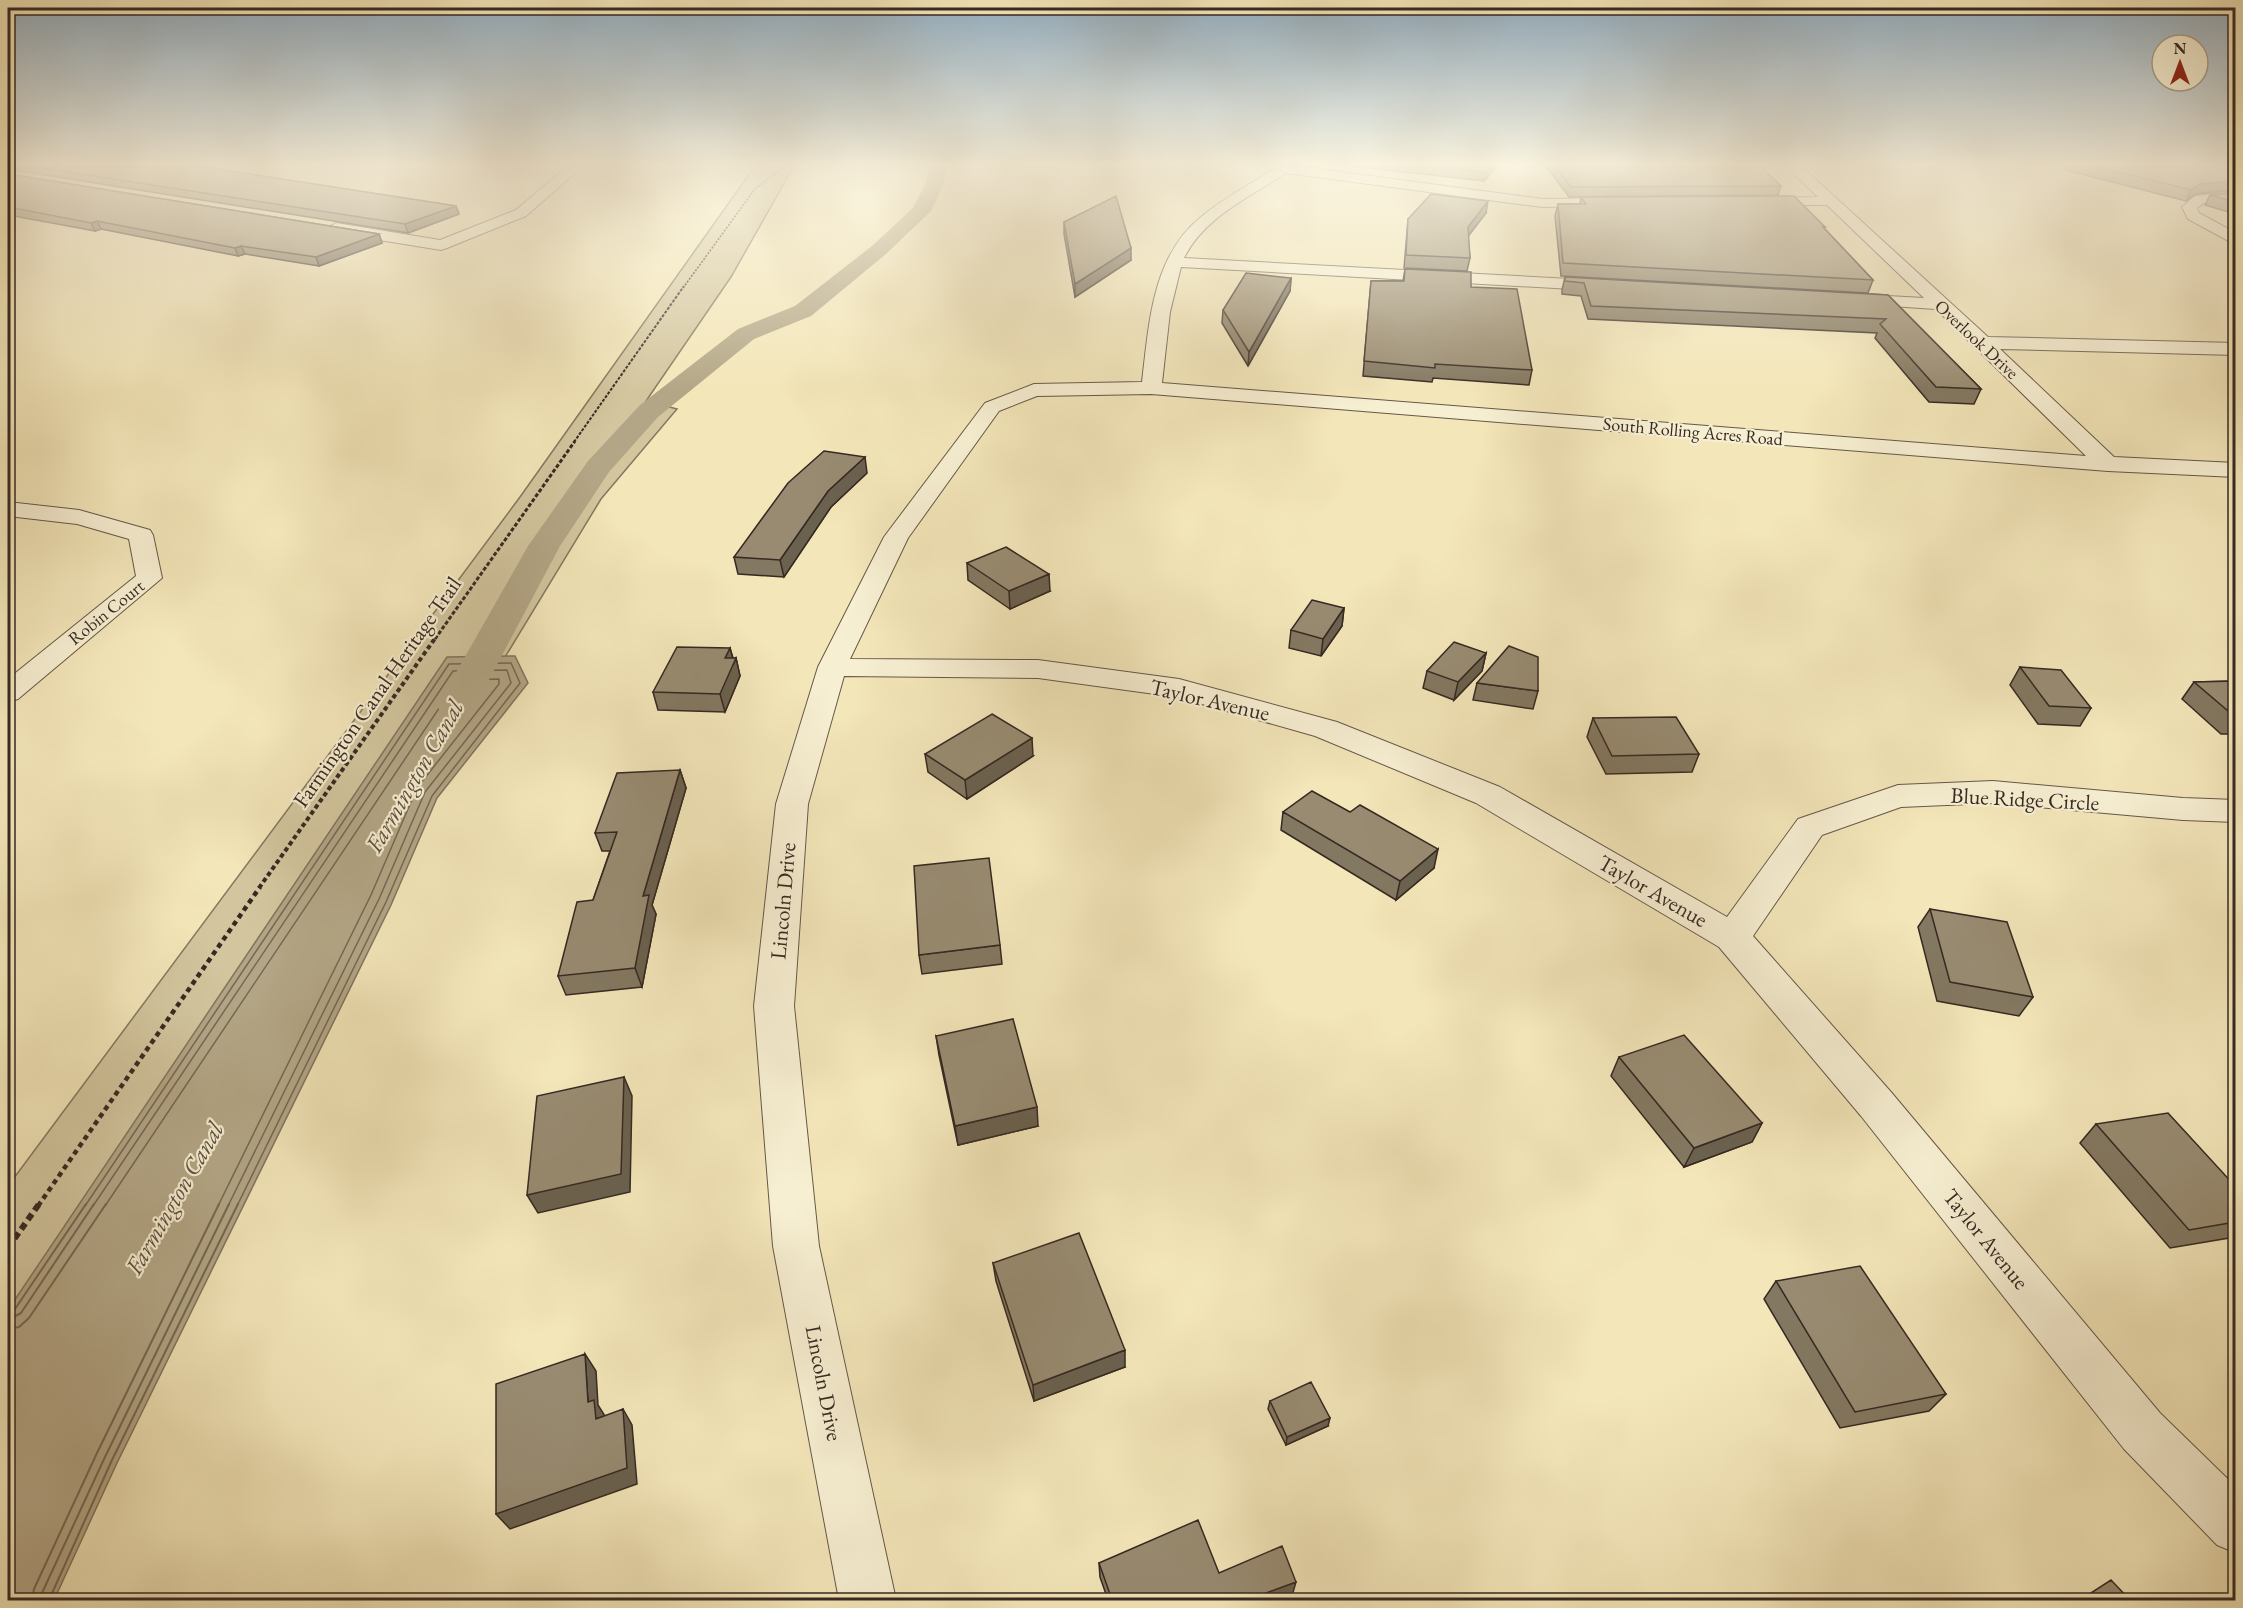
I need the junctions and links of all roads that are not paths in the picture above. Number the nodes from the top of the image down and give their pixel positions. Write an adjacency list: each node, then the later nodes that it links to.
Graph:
1 (417, 241): 2 (street)
2 (451, 241)
3 (1185, 241): 5 (street)
4 (1873, 241): 8 (street, Overlook Drive)
5 (1175, 262): 6 (street); 11 (street)
6 (1629, 287)
7 (1832, 298): 8 (street)
8 (1939, 304): 9 (street, Overlook Drive)
9 (1983, 343): 10 (street); 12 (street, Overlook Drive)
10 (2235, 349)
11 (1150, 388): 12 (street, South Rolling Acres Road); 15 (street, Lincoln Drive)
12 (2108, 464): 13 (street, South Rolling Acres Road)
13 (2235, 470)
14 (8, 509): 16 (street, Robin Court)
15 (832, 667): 18 (street, Taylor Avenue); 20 (street, Lincoln Drive)
16 (8, 693)
17 (2235, 811): 18 (street, Blue Ridge Circle)
18 (1732, 937): 19 (street, Taylor Avenue)
19 (2235, 1526)
20 (867, 1600)

